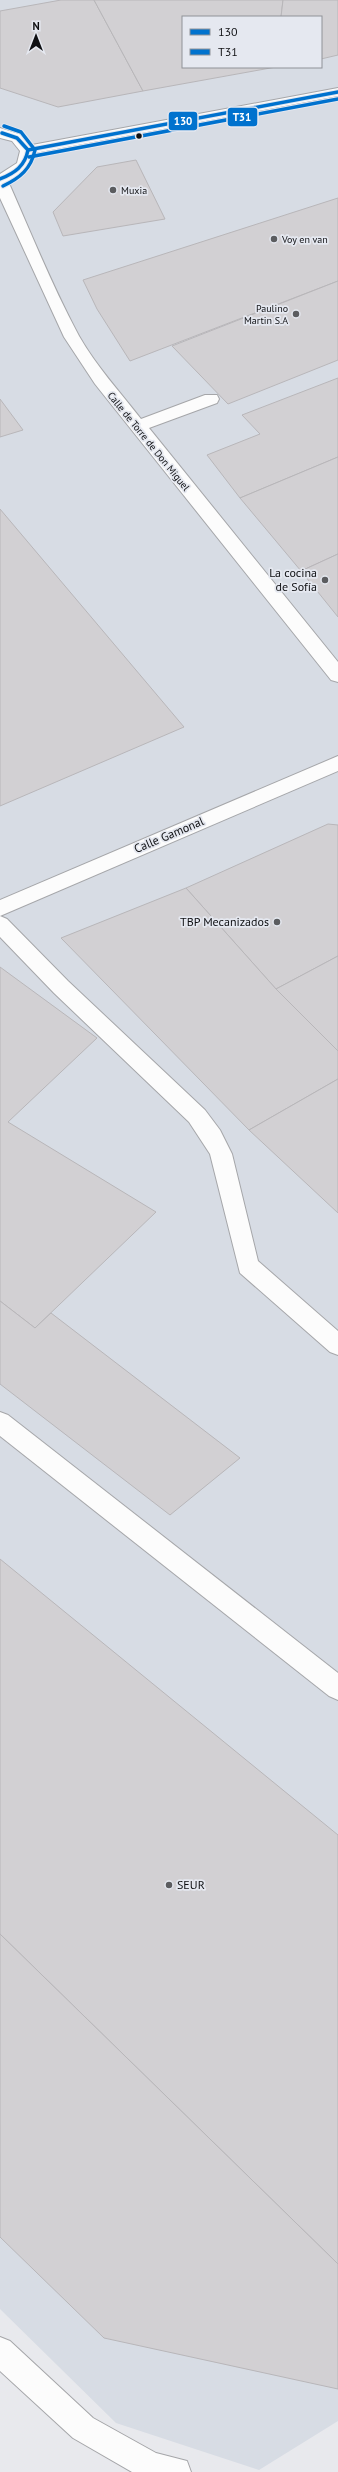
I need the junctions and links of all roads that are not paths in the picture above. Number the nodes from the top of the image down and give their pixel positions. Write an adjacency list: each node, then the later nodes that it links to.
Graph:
1 (338, 92): 3 (street)
2 (0, 133): 3 (street)
3 (28, 150): 4 (street)
4 (0, 180): 6 (street, Calle de Torre de Don Miguel)
5 (211, 398): 6 (street)
6 (137, 426): 7 (street, Calle de Torre de Don Miguel)
7 (338, 675)
8 (338, 763): 9 (street, Calle Gamonal)
9 (0, 908)
10 (0, 924): 11 (street)
11 (338, 1344)
12 (0, 1422): 13 (street)
13 (338, 1688)
14 (0, 2351): 15 (street)
15 (176, 2472)

